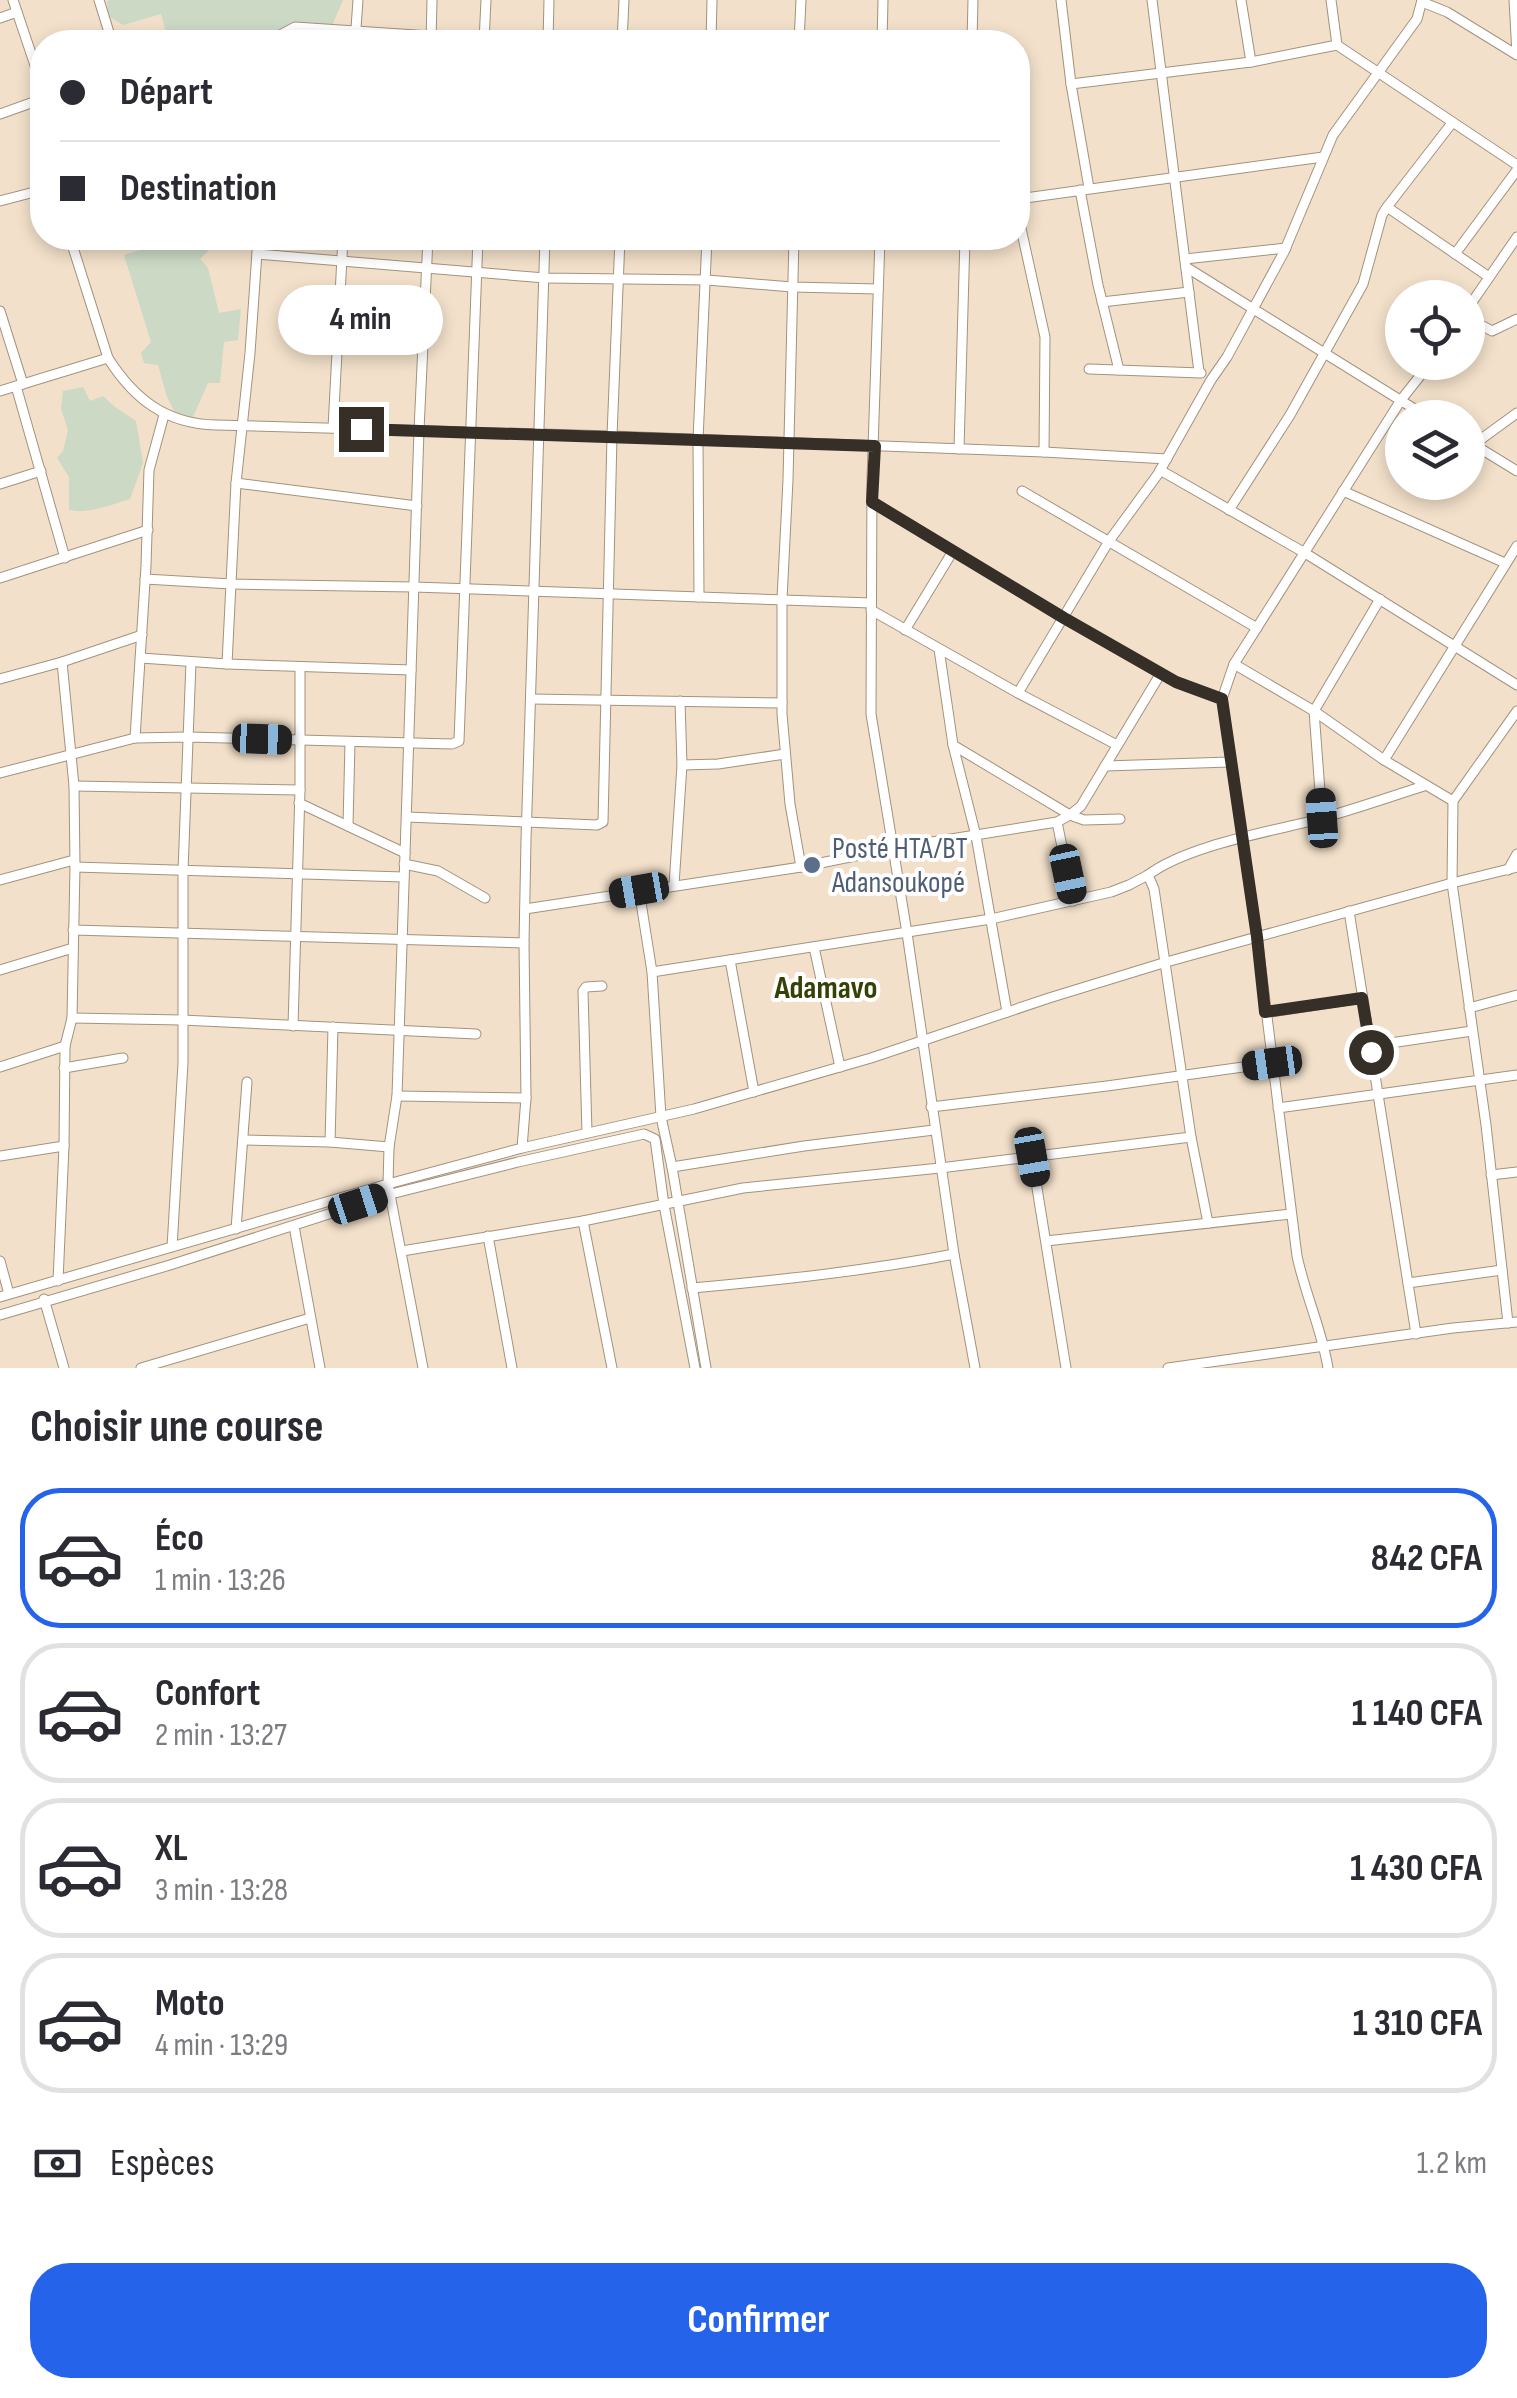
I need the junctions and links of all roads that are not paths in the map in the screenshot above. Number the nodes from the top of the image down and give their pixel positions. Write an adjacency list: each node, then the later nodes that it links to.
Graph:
1 (13, 0): 18 (street)
2 (99, 0): 20 (street)
3 (358, 0): 22 (street)
4 (432, 0): 23 (street)
5 (486, 0): 24 (street)
6 (548, 0): 25 (street)
7 (624, 0): 26 (street)
8 (712, 0): 27 (street)
9 (801, 0): 28 (street)
10 (883, 0): 29 (street)
11 (973, 0): 30 (street)
12 (1061, 0): 37 (street)
13 (1152, 0): 36 (street)
14 (1241, 0): 34 (street)
15 (1331, 0): 31 (street)
16 (1514, 0): 33 (street)
17 (1422, 1): 33 (street); 35 (street)
18 (17, 12): 19 (street); 32 (street)
19 (0, 18)
20 (108, 30)
21 (289, 30): 22 (street)
22 (356, 30)
23 (430, 30)
24 (485, 30)
25 (548, 30)
26 (623, 30)
27 (711, 30)
28 (800, 30)
29 (882, 30)
30 (972, 30)
31 (1337, 45): 34 (street); 35 (street)
32 (30, 50)
33 (1517, 55)
34 (1250, 62): 36 (street)
35 (1378, 72): 40 (street); 41 (street)
36 (1162, 73): 37 (street); 43 (street)
37 (1071, 84): 44 (street)
38 (30, 103): 39 (street)
39 (0, 114)
40 (1452, 123): 42 (street); 48 (street)
41 (1324, 156): 43 (street); 50 (street)
42 (1517, 168): 64 (street)
43 (1175, 176): 44 (street); 66 (street)
44 (1084, 189): 46 (street); 77 (street)
45 (30, 193): 47 (street)
46 (1030, 197)
47 (0, 201)
48 (1387, 207): 64 (street); 82 (street)
49 (1517, 237): 69 (street)
50 (1286, 248): 66 (street); 78 (street)
51 (74, 250): 83 (street)
52 (257, 250): 63 (street)
53 (342, 250): 65 (street)
54 (428, 250): 67 (street)
55 (478, 250): 68 (street)
56 (545, 250): 70 (street)
57 (620, 250): 71 (street)
58 (708, 250): 72 (street)
59 (794, 250): 74 (street)
60 (880, 250): 75 (street)
61 (965, 250): 105 (street)
62 (1026, 250): 106 (street)
63 (257, 254): 65 (street); 95 (street)
64 (1455, 254): 69 (street)
65 (341, 263): 67 (street); 96 (street)
66 (1186, 263): 76 (street); 78 (street)
67 (427, 268): 68 (street); 97 (street)
68 (477, 273): 70 (street); 98 (street)
69 (1489, 277): 73 (street)
70 (545, 278): 71 (street); 100 (street)
71 (620, 280): 72 (street); 101 (street)
72 (707, 280): 74 (street); 102 (street)
73 (1485, 283)
74 (792, 287): 75 (street); 103 (street)
75 (878, 289): 104 (street)
76 (1188, 292): 77 (street); 86 (street)
77 (1102, 302): 85 (street)
78 (1253, 308): 82 (street); 87 (street)
79 (0, 311): 89 (street)
80 (1517, 319): 81 (street)
81 (1485, 327)
82 (1324, 352): 91 (street); 118 (street)
83 (108, 358): 89 (street); 93 (street)
84 (1089, 368): 85 (street)
85 (1119, 370): 86 (street)
86 (1198, 372): 87 (street)
87 (1215, 376): 108 (street)
88 (1416, 380): 91 (street)
89 (19, 385): 90 (street); 109 (street)
90 (0, 390)
91 (1400, 400)
92 (1517, 413): 99 (street)
93 (164, 415): 95 (street); 119 (street)
94 (1385, 424): 115 (street)
95 (242, 425): 96 (street); 112 (street)
96 (333, 428): 97 (street)
97 (419, 430): 98 (street); 117 (street)
98 (472, 432): 100 (street); 130 (street)
99 (1485, 433)
100 (538, 434): 101 (street); 131 (street)
101 (612, 436): 102 (street); 132 (street)
102 (698, 440): 103 (street); 133 (street)
103 (789, 443): 104 (street); 134 (street)
104 (875, 446): 105 (street); 116 (street)
105 (960, 449): 106 (street)
106 (1044, 452): 108 (street)
107 (1485, 452): 111 (street)
108 (1166, 459): 110 (street)
109 (41, 470): 113 (street); 124 (street)
110 (1160, 470): 118 (street); 120 (street)
111 (1517, 471)
112 (236, 483): 117 (street); 128 (street)
113 (0, 484)
114 (1022, 491): 120 (street)
115 (1343, 491): 123 (street); 125 (street)
116 (872, 502): 122 (street); 136 (street)
117 (416, 506): 129 (street)
118 (1229, 510): 123 (street)
119 (148, 530): 124 (street); 127 (street)
120 (1110, 542): 137 (street); 138 (street)
121 (1517, 546): 125 (street)
122 (953, 550): 137 (street); 139 (street)
123 (1304, 553): 135 (street); 138 (street)
124 (66, 558): 126 (street)
125 (1505, 564): 141 (street)
126 (0, 578)
127 (145, 579): 128 (street); 140 (street)
128 (231, 584): 129 (street); 146 (street)
129 (414, 587): 130 (street); 149 (street)
130 (465, 589): 131 (street); 165 (street)
131 (534, 591): 132 (street); 154 (street)
132 (608, 594): 133 (street); 156 (street)
133 (699, 597): 134 (street)
134 (782, 599): 136 (street); 158 (street)
135 (1380, 599): 141 (street); 159 (street)
136 (871, 606): 139 (street); 190 (street)
137 (1064, 618): 150 (street); 153 (street)
138 (1257, 628): 147 (street)
139 (905, 630): 142 (street)
140 (142, 635): 143 (street); 144 (street)
141 (1456, 647): 152 (street); 170 (street)
142 (938, 649): 153 (street); 167 (street)
143 (141, 658): 145 (street); 162 (street)
144 (62, 662): 151 (street); 168 (street)
145 (190, 662): 146 (street); 161 (street)
146 (228, 664): 148 (street)
147 (1234, 664): 155 (street); 159 (street)
148 (300, 667): 149 (street); 163 (street)
149 (411, 670): 165 (street)
150 (1161, 673): 155 (street); 166 (street)
151 (0, 679)
152 (1517, 685)
153 (1018, 693): 166 (street)
154 (531, 698): 156 (street); 186 (street)
155 (1222, 699): 171 (street)
156 (605, 701): 157 (street); 186 (street)
157 (680, 701): 158 (street); 172 (street)
158 (782, 703): 169 (street)
159 (1314, 711): 170 (street); 183 (street)
160 (1517, 711): 180 (street)
161 (188, 737): 162 (street); 163 (street); 177 (street)
162 (135, 738): 168 (street)
163 (300, 740): 164 (street); 178 (street)
164 (350, 742): 165 (street); 187 (street)
165 (409, 744): 182 (street)
166 (1117, 744): 173 (street)
167 (953, 745): 181 (street); 188 (street)
168 (70, 753): 174 (street); 175 (street)
169 (785, 754): 172 (street); 194 (street)
170 (1384, 760): 176 (street)
171 (1230, 762): 173 (street); 189 (street)
172 (682, 765): 202 (street)
173 (1104, 766): 181 (street)
174 (0, 773)
175 (74, 786): 177 (street); 193 (street)
176 (1424, 786): 180 (street); 183 (street)
177 (186, 790): 178 (street); 196 (street)
178 (300, 790): 179 (street)
179 (299, 802): 187 (street); 197 (street)
180 (1453, 802): 201 (street)
181 (1070, 815): 184 (street); 185 (street)
182 (406, 817): 186 (street); 192 (street)
183 (1322, 818): 189 (street)
184 (1120, 819)
185 (1056, 822): 188 (street); 205 (street)
186 (527, 823): 206 (street)
187 (348, 826): 192 (street)
188 (976, 836): 190 (street); 208 (street)
189 (1241, 838): 198 (street); 213 (street)
190 (894, 848): 194 (street); 211 (street)
191 (1517, 854): 195 (street)
192 (405, 858): 199 (street); 204 (street)
193 (74, 863): 196 (street); 200 (street); 209 (street)
194 (801, 866): 202 (street)
195 (1513, 869): 201 (street)
196 (183, 871): 197 (street); 210 (street)
197 (297, 872): 199 (street); 212 (street)
198 (1148, 875): 205 (street); 219 (street)
199 (404, 877): 214 (street)
200 (0, 880)
201 (1452, 882): 207 (street); 225 (street)
202 (674, 885): 203 (street)
203 (639, 890): 206 (street); 221 (street)
204 (485, 898)
205 (1073, 901): 208 (street)
206 (525, 909): 215 (street)
207 (1349, 912): 213 (street); 224 (street)
208 (991, 919): 211 (street); 226 (street)
209 (74, 930): 210 (street); 217 (street)
210 (182, 932): 212 (street); 229 (street)
211 (907, 933): 216 (street); 235 (street)
212 (296, 936): 214 (street); 230 (street)
213 (1257, 937): 219 (street); 227 (street)
214 (402, 939): 215 (street); 233 (street)
215 (524, 943): 250 (street)
216 (814, 946): 218 (street); 241 (street)
217 (73, 948): 220 (street); 228 (street)
218 (730, 960): 221 (street); 247 (street)
219 (1163, 963): 226 (street); 243 (street)
220 (0, 970)
221 (652, 972): 253 (street)
222 (602, 986): 255 (street)
223 (1517, 996): 225 (street)
224 (1362, 998): 227 (street); 237 (street)
225 (1469, 1008): 232 (street)
226 (1008, 1012): 235 (street)
227 (1265, 1012): 239 (street)
228 (72, 1018): 229 (street); 236 (street)
229 (182, 1020): 230 (street); 278 (street)
230 (293, 1026): 231 (street)
231 (333, 1028): 233 (street); 258 (street)
232 (1472, 1030): 237 (street); 245 (street)
233 (399, 1031): 234 (street); 249 (street)
234 (476, 1034)
235 (922, 1042): 241 (street); 251 (street)
236 (66, 1046): 240 (street); 242 (street)
237 (1370, 1046): 248 (street)
238 (123, 1058): 242 (street)
239 (1272, 1063): 243 (street); 252 (street)
240 (0, 1066)
241 (840, 1066): 247 (street)
242 (64, 1068): 259 (street)
243 (1182, 1075): 251 (street); 256 (street)
244 (1517, 1075): 245 (street)
245 (1479, 1080): 248 (street); 267 (street)
246 (247, 1082): 257 (street)
247 (754, 1092): 253 (street)
248 (1378, 1094): 252 (street); 284 (street)
249 (397, 1096): 250 (street); 260 (street)
250 (526, 1098): 261 (street)
251 (931, 1107): 254 (street)
252 (1278, 1108): 271 (street)
253 (661, 1117): 255 (street); 264 (street)
254 (934, 1130): 264 (street); 265 (street)
255 (588, 1133): 261 (street)
256 (1190, 1137): 263 (street); 273 (street)
257 (243, 1140): 258 (street); 275 (street)
258 (330, 1142): 260 (street)
259 (64, 1146): 262 (street); 283 (street)
260 (389, 1147): 268 (street)
261 (522, 1148): 268 (street)
262 (0, 1156)
263 (1032, 1157): 265 (street); 277 (street)
264 (672, 1167): 269 (street)
265 (940, 1168): 269 (street); 280 (street)
266 (1517, 1172): 267 (street)
267 (1491, 1175): 282 (street)
268 (389, 1189): 270 (street); 274 (street); 275 (street); 279 (street)
269 (677, 1202): 270 (street); 286 (street)
270 (664, 1204): 272 (street); 302 (street)
271 (1291, 1214): 273 (street); 293 (street)
272 (583, 1221): 276 (street); 301 (street)
273 (1208, 1223): 277 (street)
274 (294, 1226): 288 (street); 290 (street)
275 (236, 1230): 278 (street)
276 (488, 1236): 279 (street); 300 (street)
277 (1046, 1241): 304 (street)
278 (172, 1248): 283 (street)
279 (402, 1251): 299 (street)
280 (954, 1254): 286 (street); 303 (street)
281 (0, 1261): 287 (street)
282 (1502, 1270): 284 (street); 291 (street)
283 (58, 1281): 285 (street)
284 (1408, 1283): 292 (street)
285 (41, 1286): 287 (street); 288 (street)
286 (692, 1288): 295 (street)
287 (4, 1296)
288 (44, 1301): 289 (street); 296 (street)
289 (0, 1315)
290 (310, 1318): 297 (street); 298 (street)
291 (1512, 1322): 292 (street)
292 (1416, 1334): 293 (street)
293 (1325, 1346): 294 (street); 307 (street)
294 (1264, 1356): 305 (street); 306 (street)
295 (707, 1367): 302 (street)
296 (64, 1368)
297 (142, 1368)
298 (320, 1368)
299 (423, 1368)
300 (512, 1368)
301 (612, 1368)
302 (694, 1368)
303 (975, 1368)
304 (1066, 1368)
305 (1168, 1368)
306 (1266, 1368)
307 (1328, 1368)

